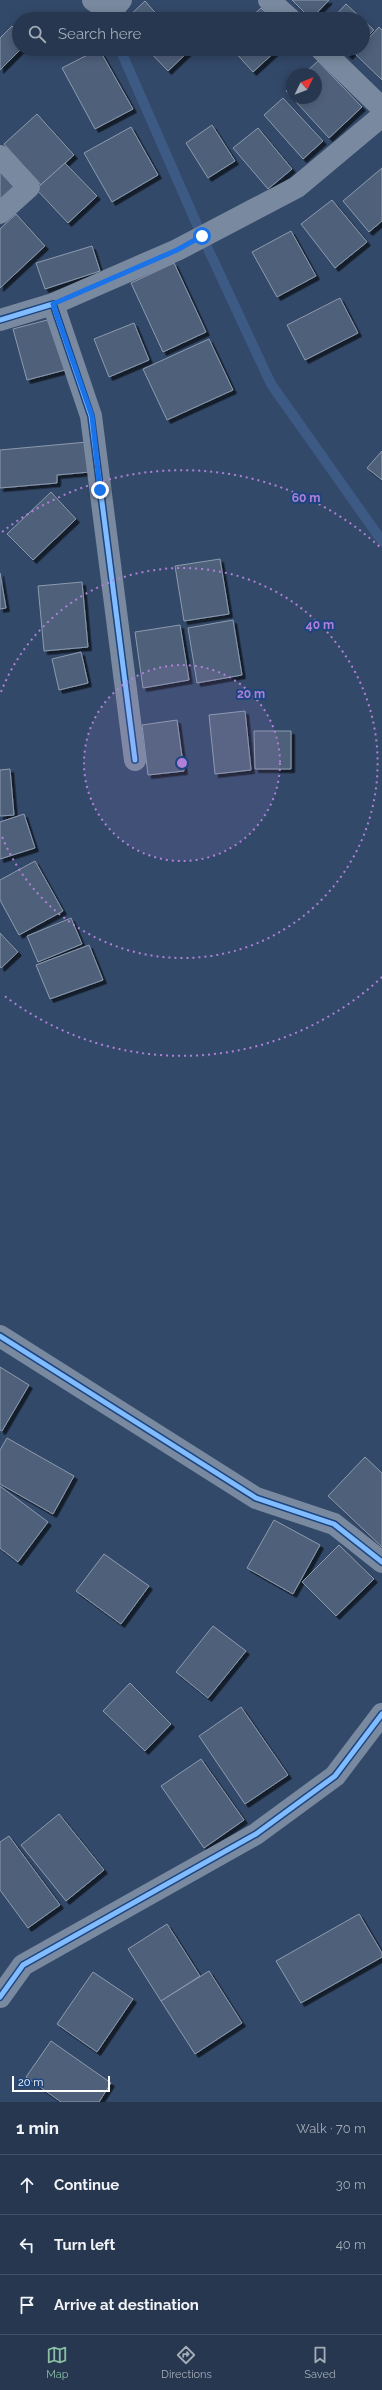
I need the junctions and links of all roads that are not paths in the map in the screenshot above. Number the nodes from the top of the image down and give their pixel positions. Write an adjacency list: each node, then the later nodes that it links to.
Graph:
1 (93, 0): 2 (street)
2 (121, 0)
3 (269, 0): 4 (street)
4 (282, 12)
5 (328, 56): 6 (street)
6 (382, 108)
7 (382, 116): 10 (street)
8 (0, 156): 9 (street)
9 (0, 213)
10 (53, 304): 11 (street); 12 (street)
11 (0, 320)
12 (135, 760)
13 (0, 1336): 14 (street)
14 (382, 1562)
15 (382, 1714): 16 (street)
16 (0, 1997)

